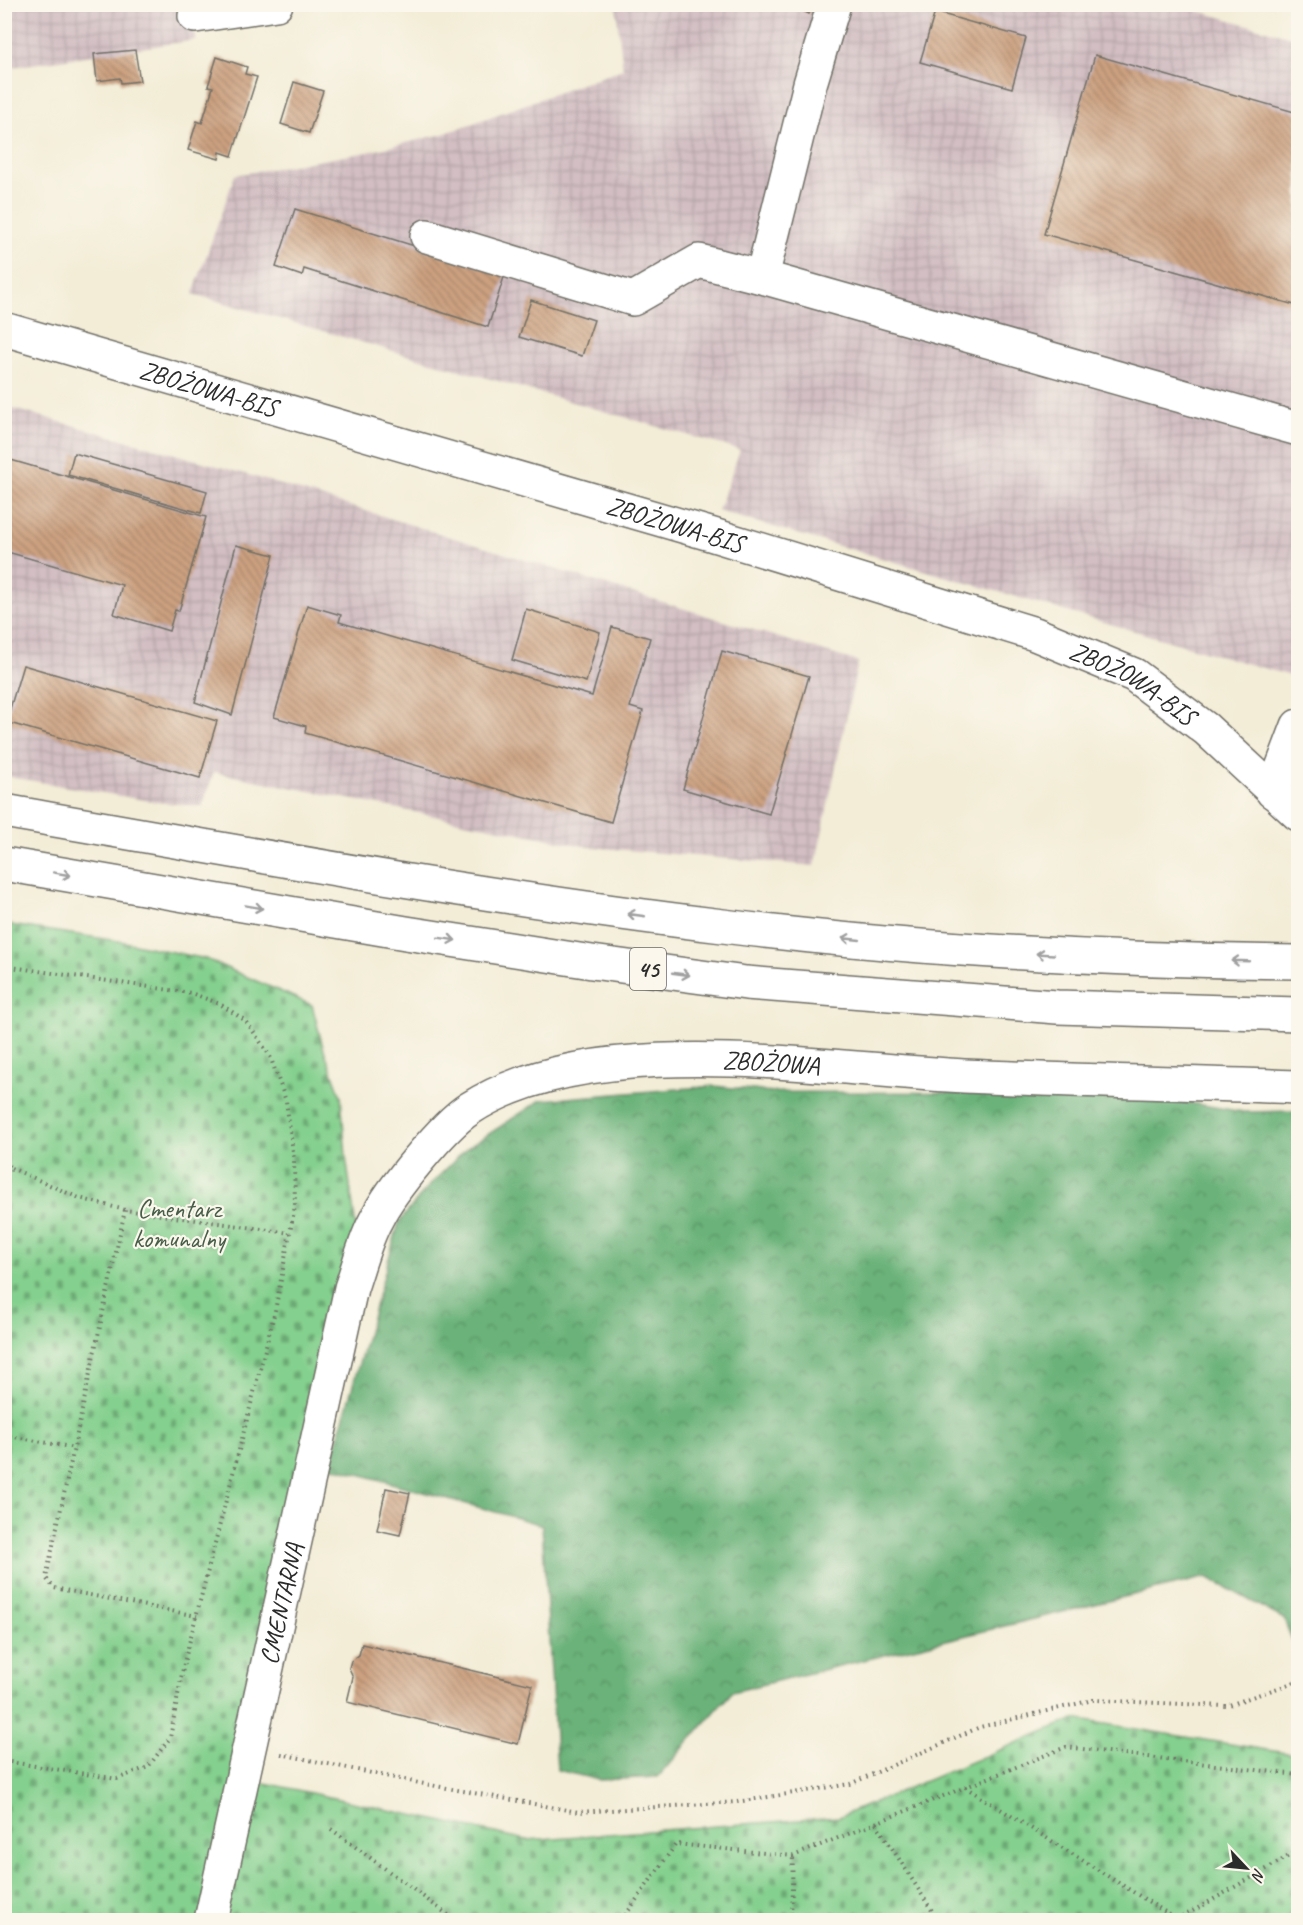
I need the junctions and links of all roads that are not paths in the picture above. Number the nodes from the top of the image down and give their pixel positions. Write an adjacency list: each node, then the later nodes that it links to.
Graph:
1 (276, 4): 3 (main road)
2 (834, 4): 5 (main road)
3 (195, 16)
4 (427, 236): 5 (main road)
5 (762, 277): 7 (main road)
6 (4, 329): 9 (main road, ZBOŻOWA-BIS)
7 (1299, 429)
8 (1299, 726): 9 (main road)
9 (1273, 792): 11 (main road, ZBOŻOWA-BIS)
10 (4, 811): 13 (main road, 45, one-way to 10)
11 (1299, 814)
12 (4, 864): 14 (main road, 45, one-way to 14)
13 (1299, 962)
14 (1299, 1014)
15 (1299, 1087): 16 (main road, ZBOŻOWA)
16 (351, 1288): 17 (main road, CMENTARNA)
17 (212, 1920)

